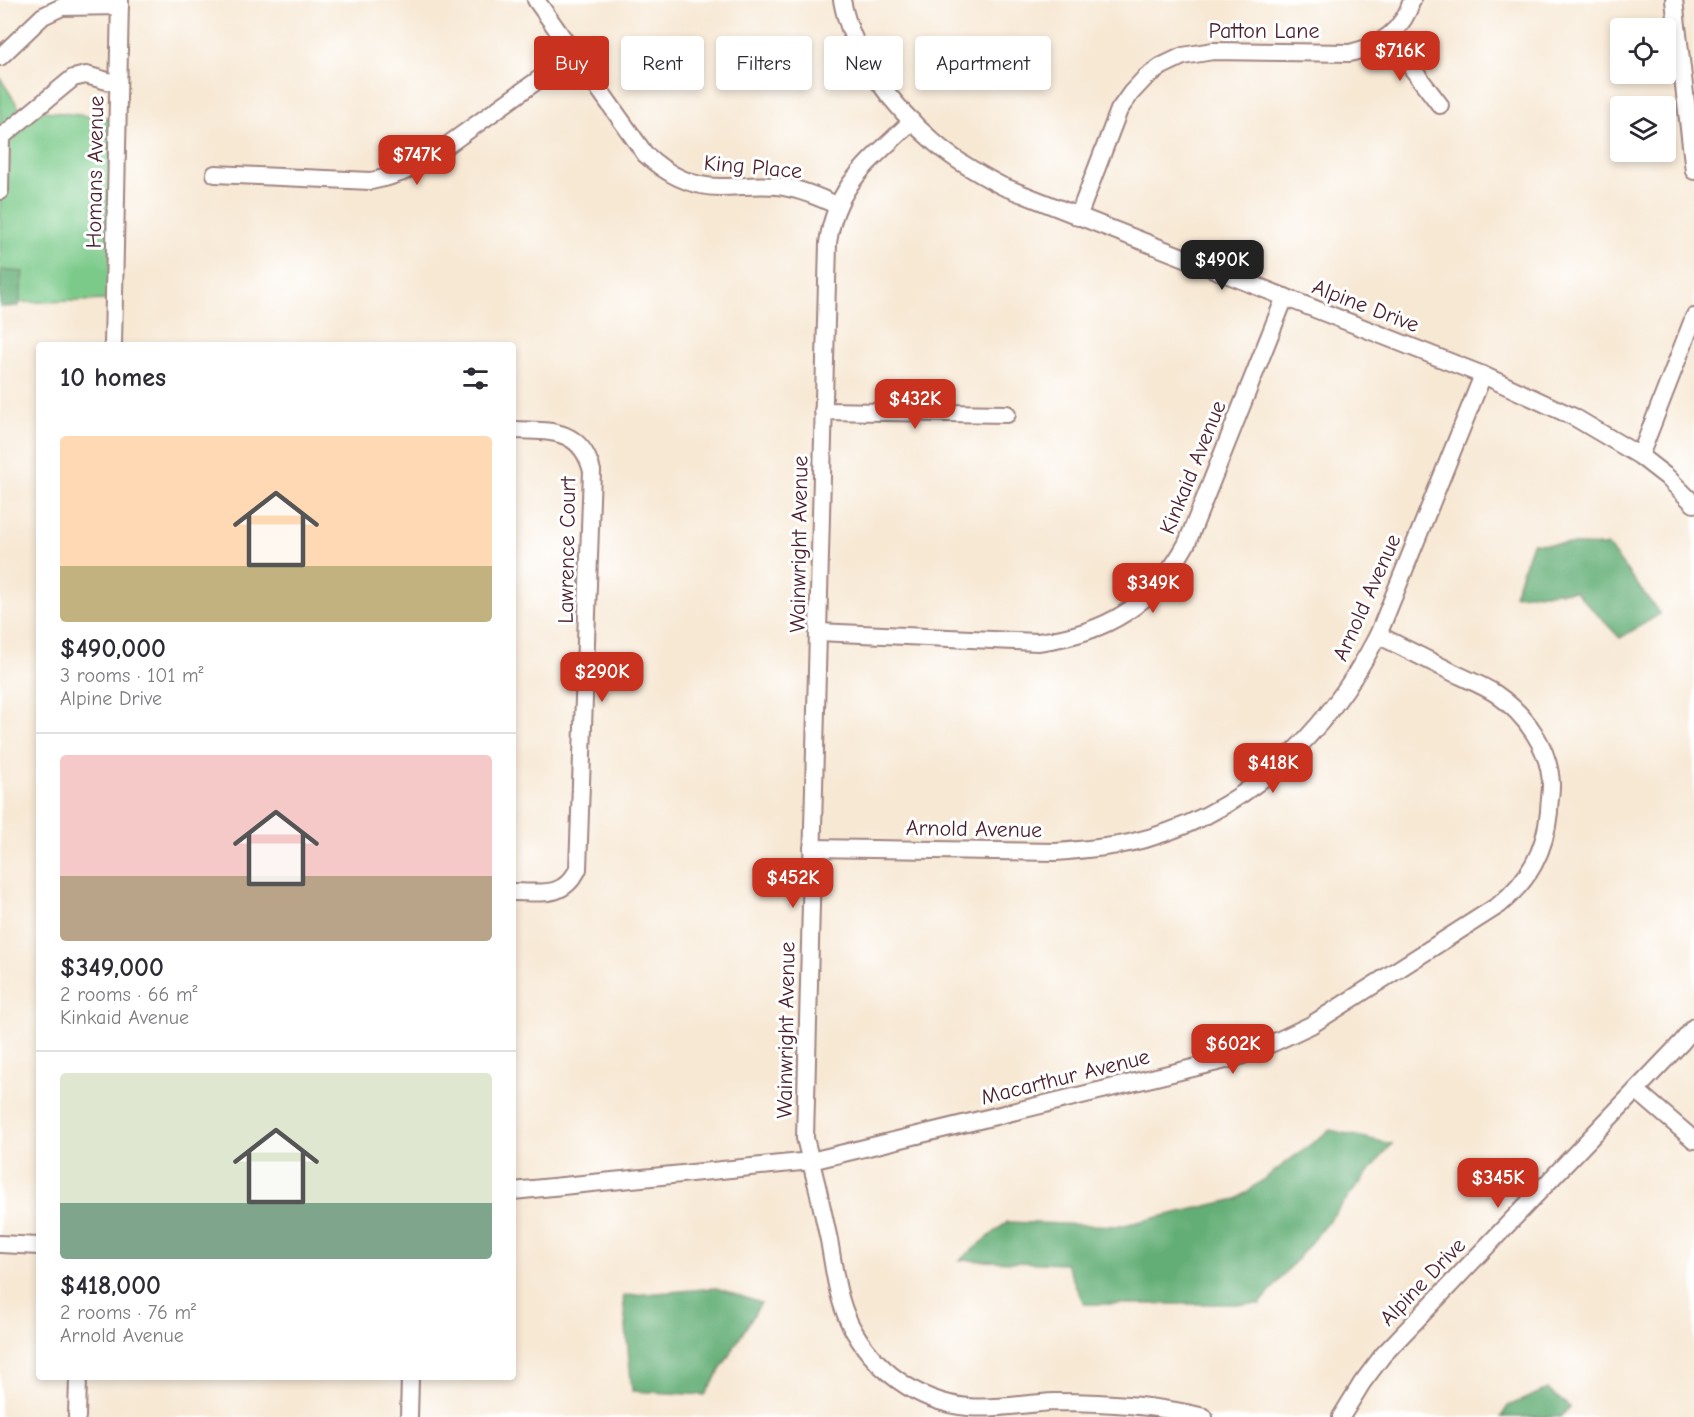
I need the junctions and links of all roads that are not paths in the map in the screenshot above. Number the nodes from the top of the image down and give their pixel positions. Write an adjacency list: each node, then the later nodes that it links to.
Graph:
1 (536, 0): 6 (street, King Place)
2 (842, 0): 13 (street, Alpine Drive)
3 (1412, 0): 7 (street, Patton Lane)
4 (1674, 0): 15 (street)
5 (120, 3): 8 (street); 10 (street, Homans Avenue)
6 (561, 36)
7 (1388, 37): 12 (street); 20 (street, Patton Lane)
8 (0, 57)
9 (534, 83): 16 (street)
10 (118, 84): 14 (street); 23 (street, Homans Avenue)
11 (600, 90): 19 (street, King Place)
12 (1440, 105)
13 (912, 121): 19 (street, Wainwright Avenue); 20 (street, Alpine Drive)
14 (1, 136): 17 (street)
15 (1694, 171)
16 (215, 174)
17 (0, 184): 18 (street)
18 (0, 192)
19 (836, 205): 25 (street, Wainwright Avenue)
20 (1078, 217): 21 (street, Alpine Drive)
21 (1285, 297): 24 (street, Alpine Drive); 30 (street, Kinkaid Avenue)
22 (1694, 317): 28 (street)
23 (113, 342)
24 (1484, 375): 28 (street, Alpine Drive); 31 (street, Arnold Avenue)
25 (824, 411): 26 (street); 30 (street, Wainwright Avenue)
26 (1007, 414)
27 (516, 430): 33 (street, Lawrence Court)
28 (1641, 456): 29 (street, Alpine Drive)
29 (1694, 504)
30 (818, 632): 32 (street, Wainwright Avenue)
31 (1378, 635): 32 (street, Arnold Avenue); 37 (street, Macarthur Avenue)
32 (812, 848): 37 (street, Wainwright Avenue)
33 (516, 892)
34 (1694, 1027): 35 (street, Alpine Drive)
35 (1636, 1090): 36 (street); 46 (street, Alpine Drive)
36 (1694, 1140)
37 (811, 1161): 38 (street, Macarthur Avenue); 45 (street, Wainwright Avenue)
38 (516, 1191)
39 (0, 1244): 40 (street)
40 (36, 1245)
41 (78, 1380): 43 (street)
42 (410, 1380): 44 (street)
43 (77, 1417)
44 (409, 1417)
45 (1204, 1417)
46 (1341, 1417)

